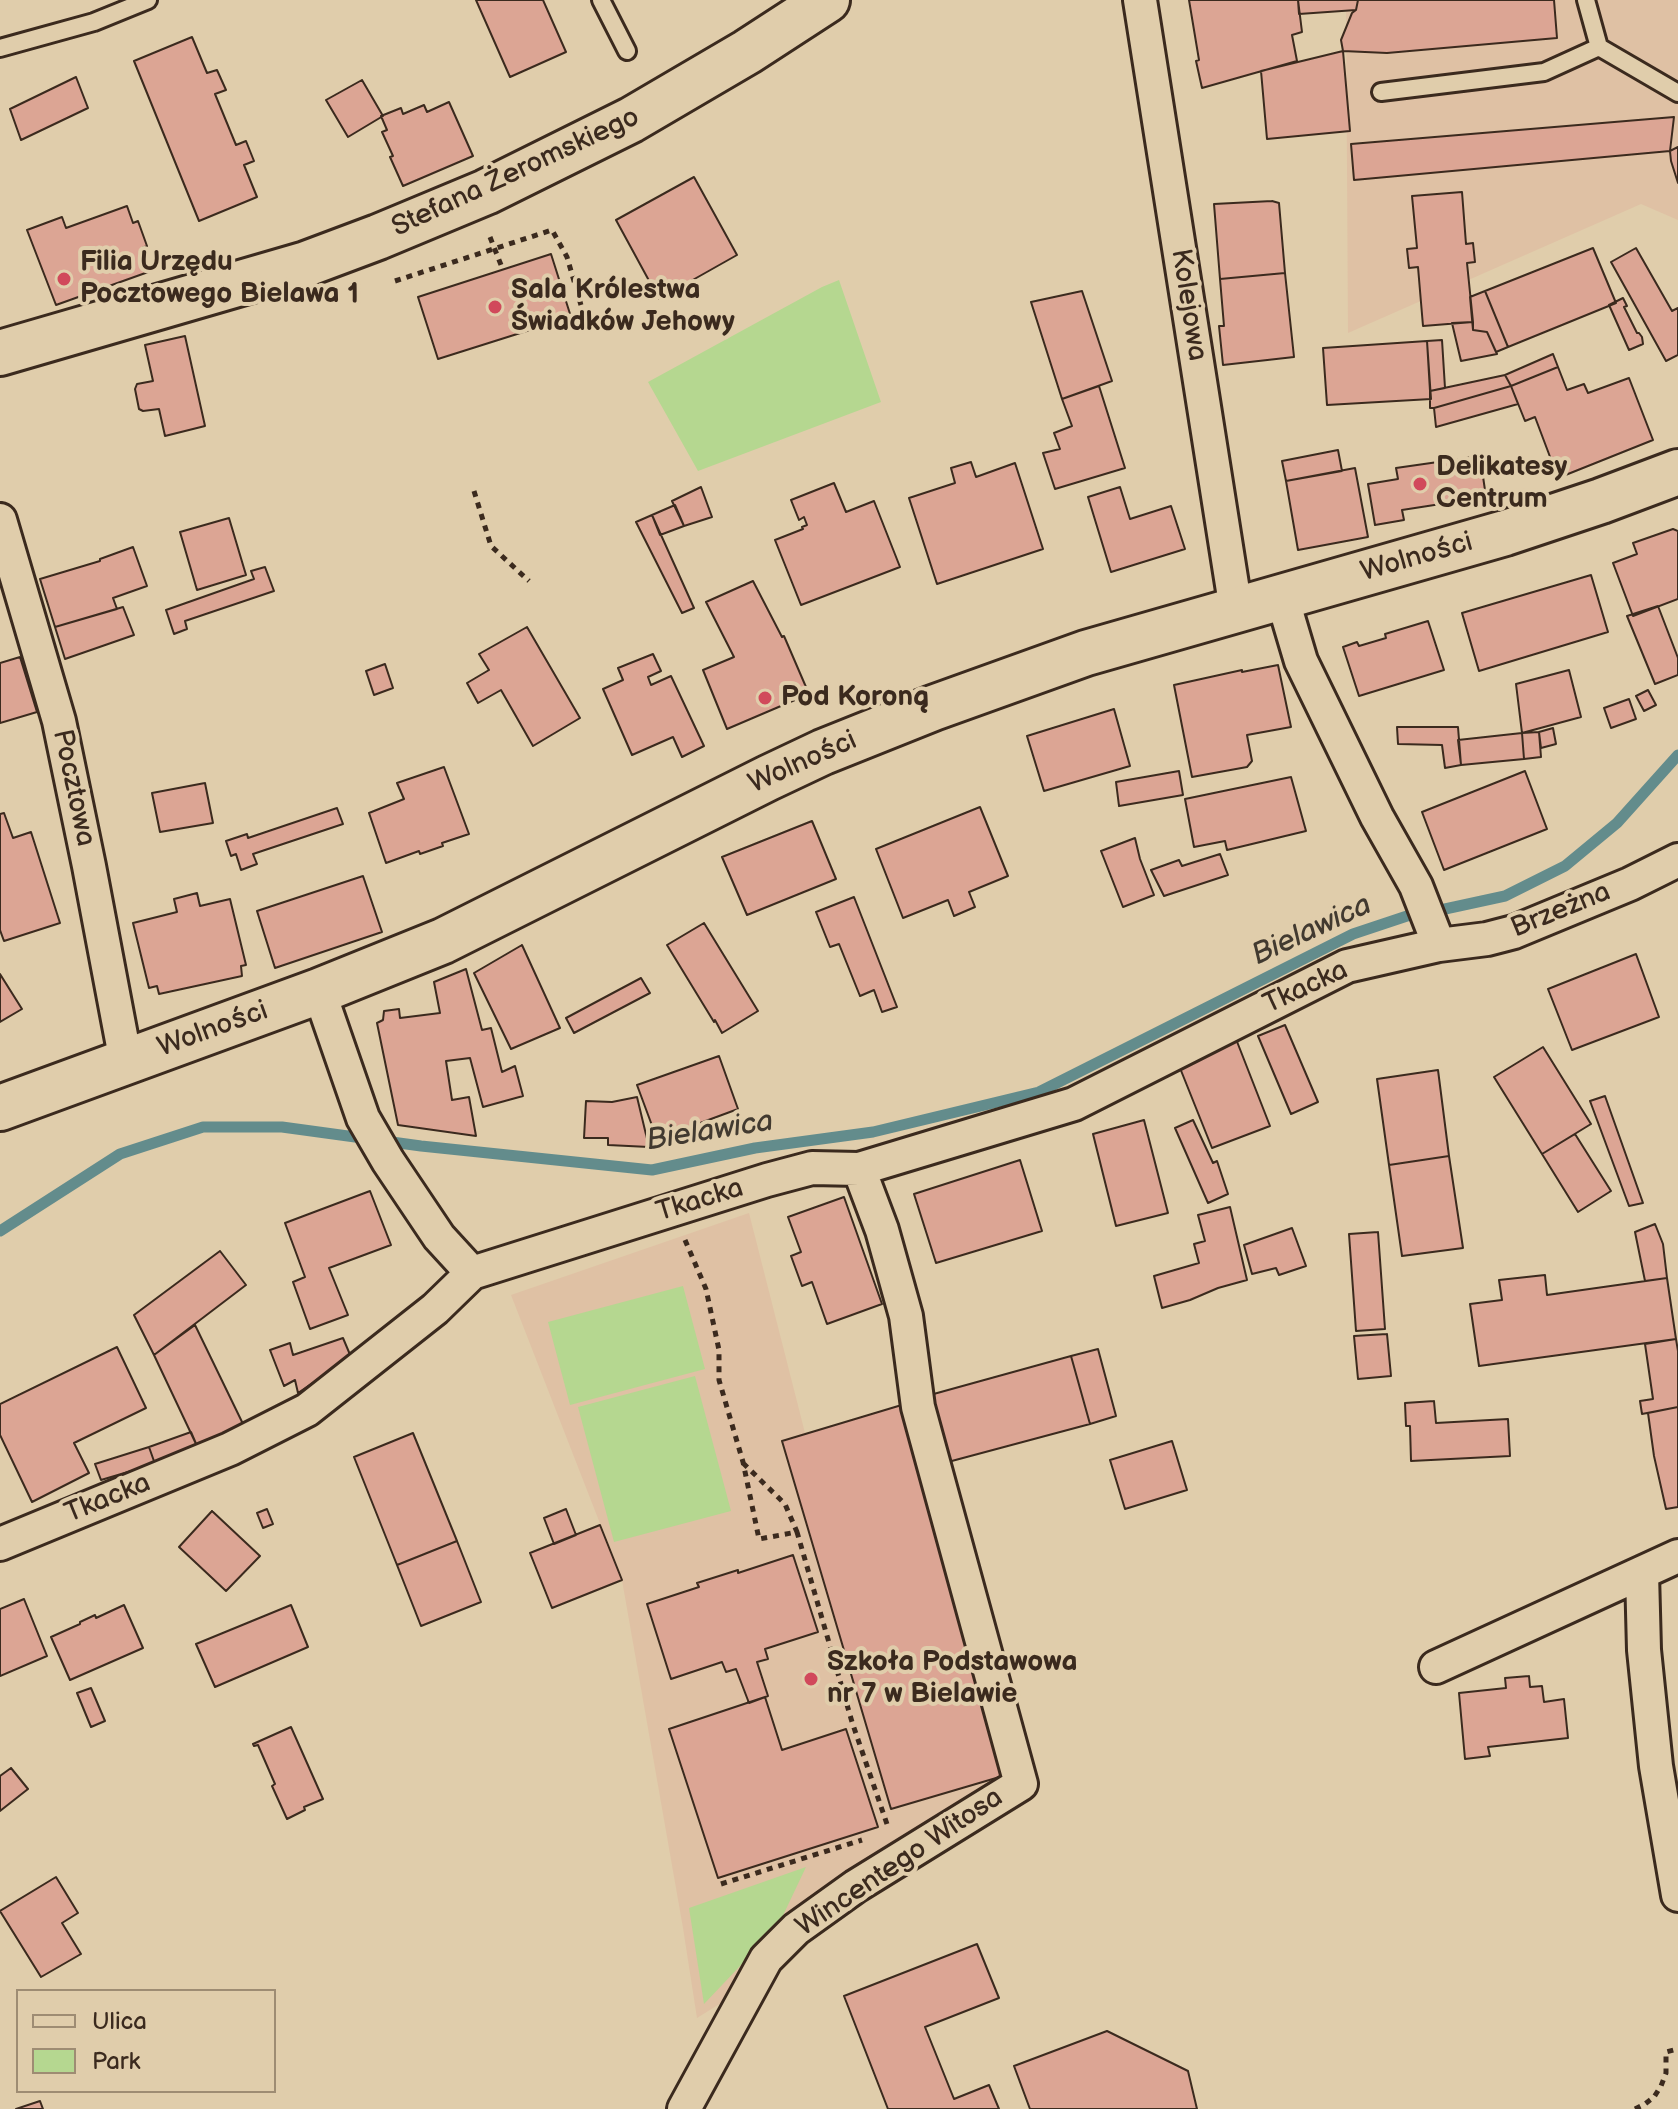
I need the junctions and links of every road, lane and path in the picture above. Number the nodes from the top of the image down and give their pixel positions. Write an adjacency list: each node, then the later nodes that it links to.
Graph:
1 (148, 0): 7 (lane)
2 (601, 0): 8 (lane)
3 (827, 0): 16 (street, Stefana Żeromskiego)
4 (1140, 0): 22 (street, Kolejowa)
5 (1586, 0): 6 (lane)
6 (1599, 47): 9 (lane); 10 (lane)
7 (0, 48)
8 (627, 51)
9 (1381, 92)
10 (1678, 93)
11 (490, 237): 12 (path)
12 (494, 248): 13 (path); 14 (path); 15 (path)
13 (503, 270)
14 (395, 281)
15 (585, 319)
16 (0, 353)
17 (1678, 472): 21 (street, Wolności)
18 (474, 491): 20 (path)
19 (0, 520): 26 (street, Pocztowa)
20 (529, 581)
21 (1282, 597): 22 (street, Wolności); 24 (street)
22 (1236, 610): 25 (street, Wolności)
23 (1678, 860): 24 (street, Brzeżna)
24 (1439, 945): 28 (street, Tkacka)
25 (319, 991): 26 (street, Wolności); 30 (street)
26 (126, 1062): 27 (street, Wolności)
27 (0, 1108)
28 (859, 1169): 29 (street, Tkacka); 37 (street, Wincentego Witosa)
29 (669, 1211): 30 (street, Tkacka); 31 (path)
30 (472, 1273): 33 (street, Tkacka)
31 (743, 1462): 32 (path); 32 (path)
32 (797, 1532): 37 (path)
33 (2, 1537)
34 (1678, 1556): 35 (street)
35 (1642, 1573): 36 (street); 39 (street)
36 (1436, 1667)
37 (894, 1845): 38 (path); 41 (street, Wincentego Witosa)
38 (721, 1884)
39 (1678, 1895)
40 (1678, 2049): 42 (path)
41 (684, 2109)
42 (1635, 2109)

